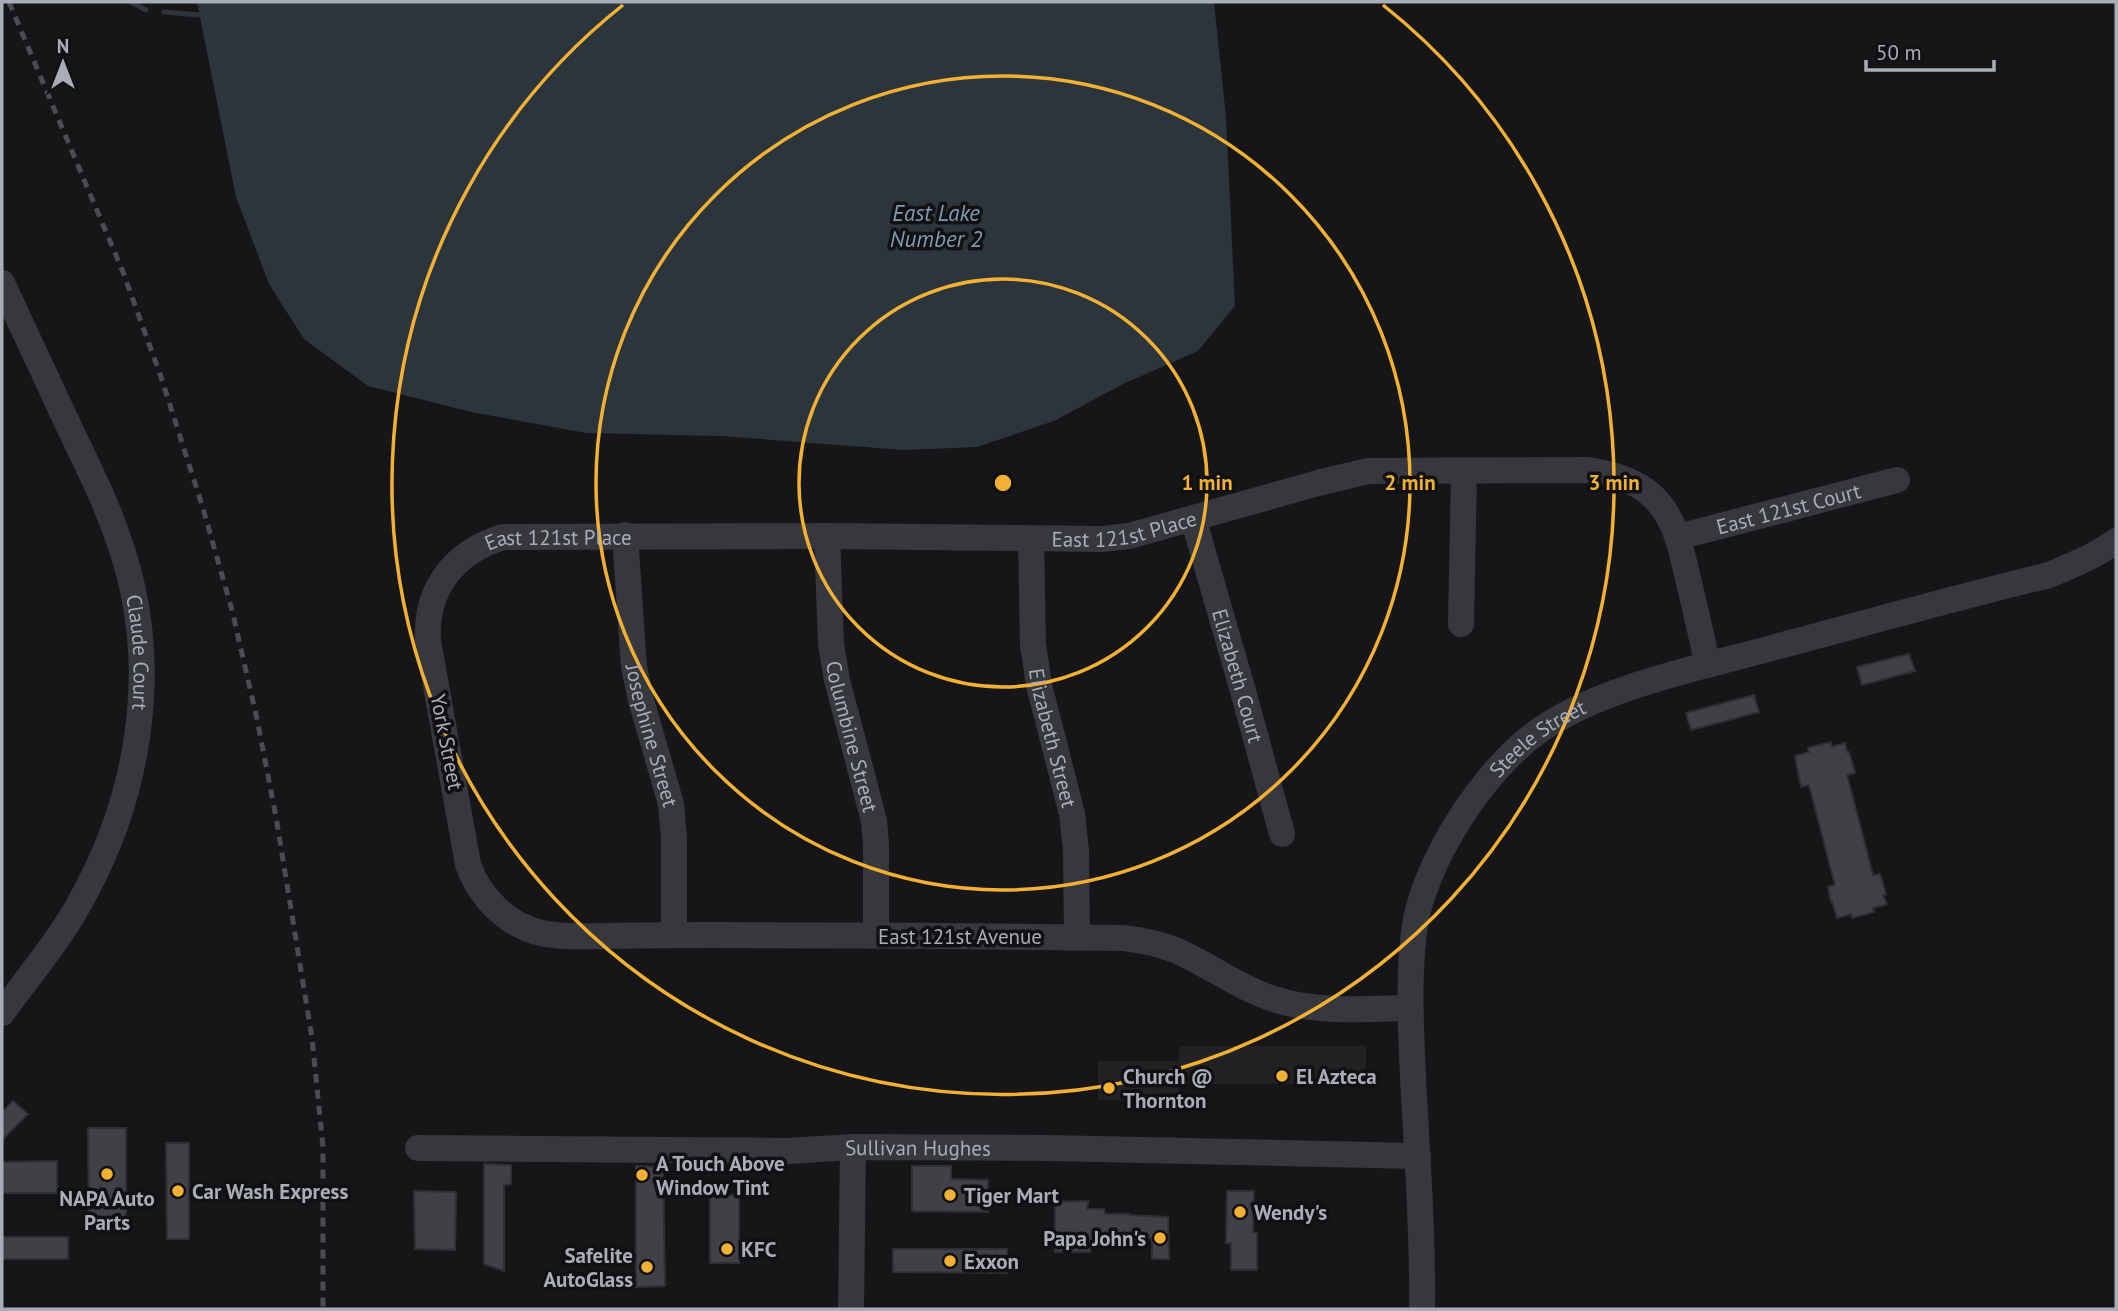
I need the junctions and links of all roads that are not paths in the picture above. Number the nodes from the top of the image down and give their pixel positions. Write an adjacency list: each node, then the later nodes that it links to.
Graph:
1 (2, 283): 19 (street, Claude Court)
2 (1464, 471): 4 (street, East 121st Place); 7 (street, East 121st Place); 11 (street)
3 (1897, 480): 7 (street, East 121st Court)
4 (1193, 518): 8 (street, East 121st Place); 13 (street, Elizabeth Court)
5 (625, 535): 6 (street, East 121st Place); 10 (street, East 121st Place); 15 (street, Josephine Street)
6 (827, 536): 8 (street, East 121st Place); 16 (street, Columbine Street)
7 (1678, 537): 12 (street, East 121st Place)
8 (1031, 539): 17 (street, Elizabeth Street)
9 (2116, 541): 12 (street, Steele Street)
10 (453, 566): 14 (street, York Street)
11 (1461, 624)
12 (1708, 665): 18 (street, Steele Street)
13 (1282, 834)
14 (501, 912): 15 (street, East 121st Avenue)
15 (674, 934): 16 (street, East 121st Avenue)
16 (876, 935): 17 (street, East 121st Avenue)
17 (1077, 937): 18 (street, East 121st Avenue)
18 (1410, 1008): 22 (street, Steele Street)
19 (2, 1013)
20 (853, 1147): 21 (street, Sullivan Hughes); 22 (street, Sullivan Hughes); 23 (street)
21 (418, 1148)
22 (1418, 1156): 24 (street, Steele Street)
23 (852, 1309)
24 (1422, 1309)

